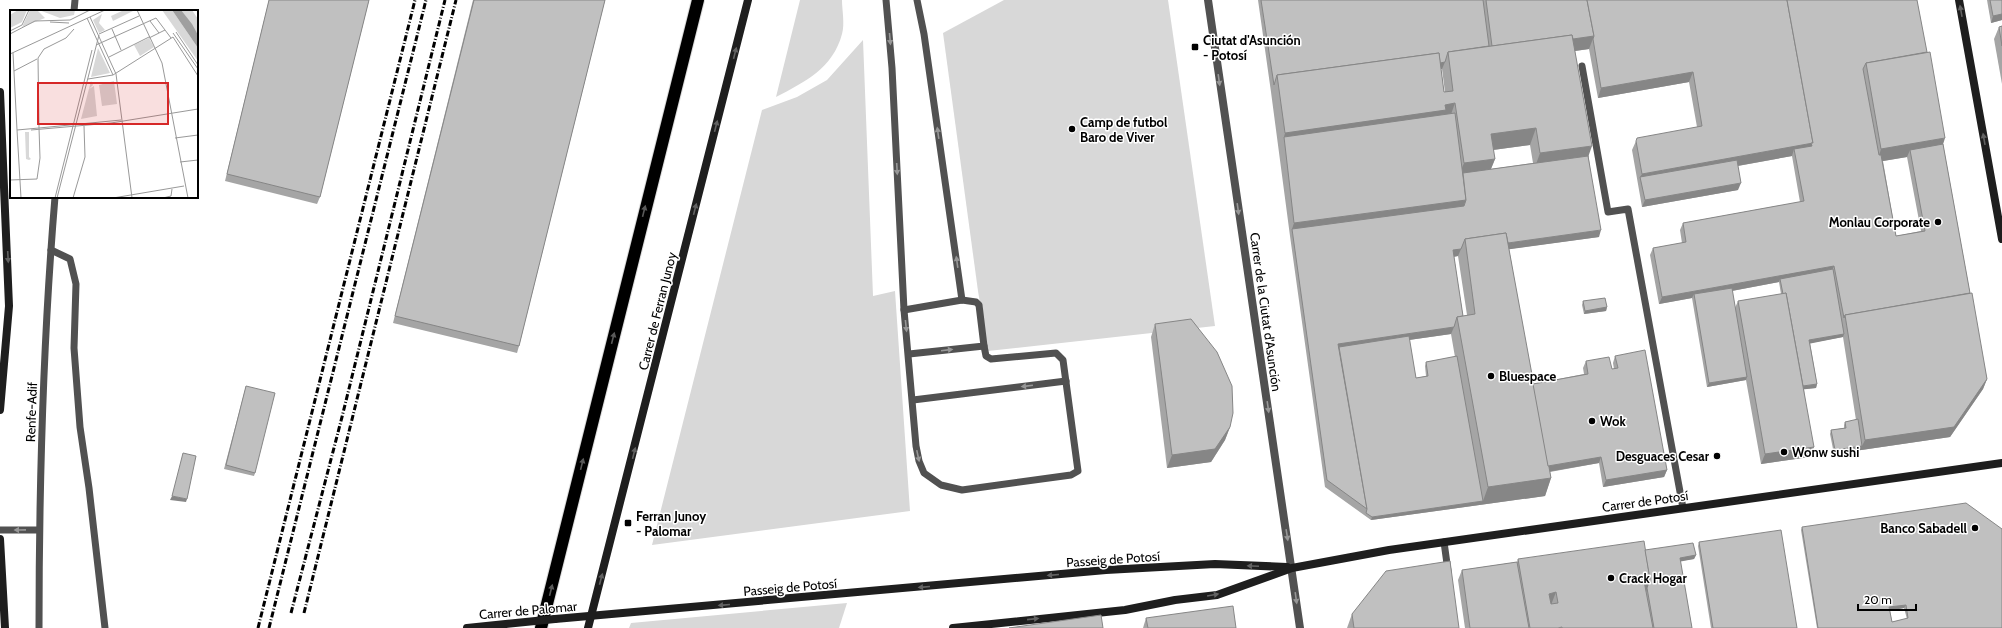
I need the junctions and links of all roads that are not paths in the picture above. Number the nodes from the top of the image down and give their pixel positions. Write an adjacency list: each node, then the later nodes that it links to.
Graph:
1 (75, 0): 8 (lane)
2 (698, 0): 34 (highway, one-way to 2)
3 (748, 0): 29 (street, Carrer de Ferran Junoy, one-way to 3)
4 (886, 0): 15 (lane, one-way to 15)
5 (917, 0): 14 (lane, one-way to 5)
6 (1208, 0): 27 (street, Carrer de la Ciutat d'Asunción, one-way to 27)
7 (1959, 0): 12 (street, one-way to 7)
8 (74, 10)
9 (1582, 66): 22 (lane)
10 (0, 92): 20 (street, one-way to 20)
11 (55, 198): 13 (lane, Renfe-Adif)
12 (2002, 239)
13 (51, 250): 24 (lane, Renfe-Adif); 32 (lane)
14 (962, 300): 15 (lane); 16 (lane)
15 (904, 310): 17 (lane, one-way to 17)
16 (984, 346): 17 (lane, one-way to 16); 18 (lane)
17 (909, 354): 19 (lane)
18 (1066, 382): 19 (lane, one-way to 19); 19 (lane, one-way to 18)
19 (913, 400)
20 (0, 410)
21 (2002, 463): 22 (street, Carrer de Potosí)
22 (1682, 508): 26 (street, Carrer de Potosí)
23 (0, 530): 24 (lane, one-way to 23)
24 (40, 530): 31 (lane, Renfe-Adif)
25 (0, 539): 30 (street)
26 (1444, 542): 27 (street, Carrer de Potosí); 28 (lane)
27 (1292, 568): 29 (street, Passeig de Potosí, one-way to 29); 36 (street, one-way to 27); 37 (street, Carrer de la Ciutat d'Asunción, one-way to 37)
28 (1450, 582)
29 (592, 617): 33 (street, Carrer de Palomar, bridge); 35 (street, Carrer de Ferran Junoy)
30 (5, 628)
31 (40, 628)
32 (105, 628)
33 (467, 628)
34 (541, 628)
35 (588, 628)
36 (953, 628)
37 (1300, 628)

